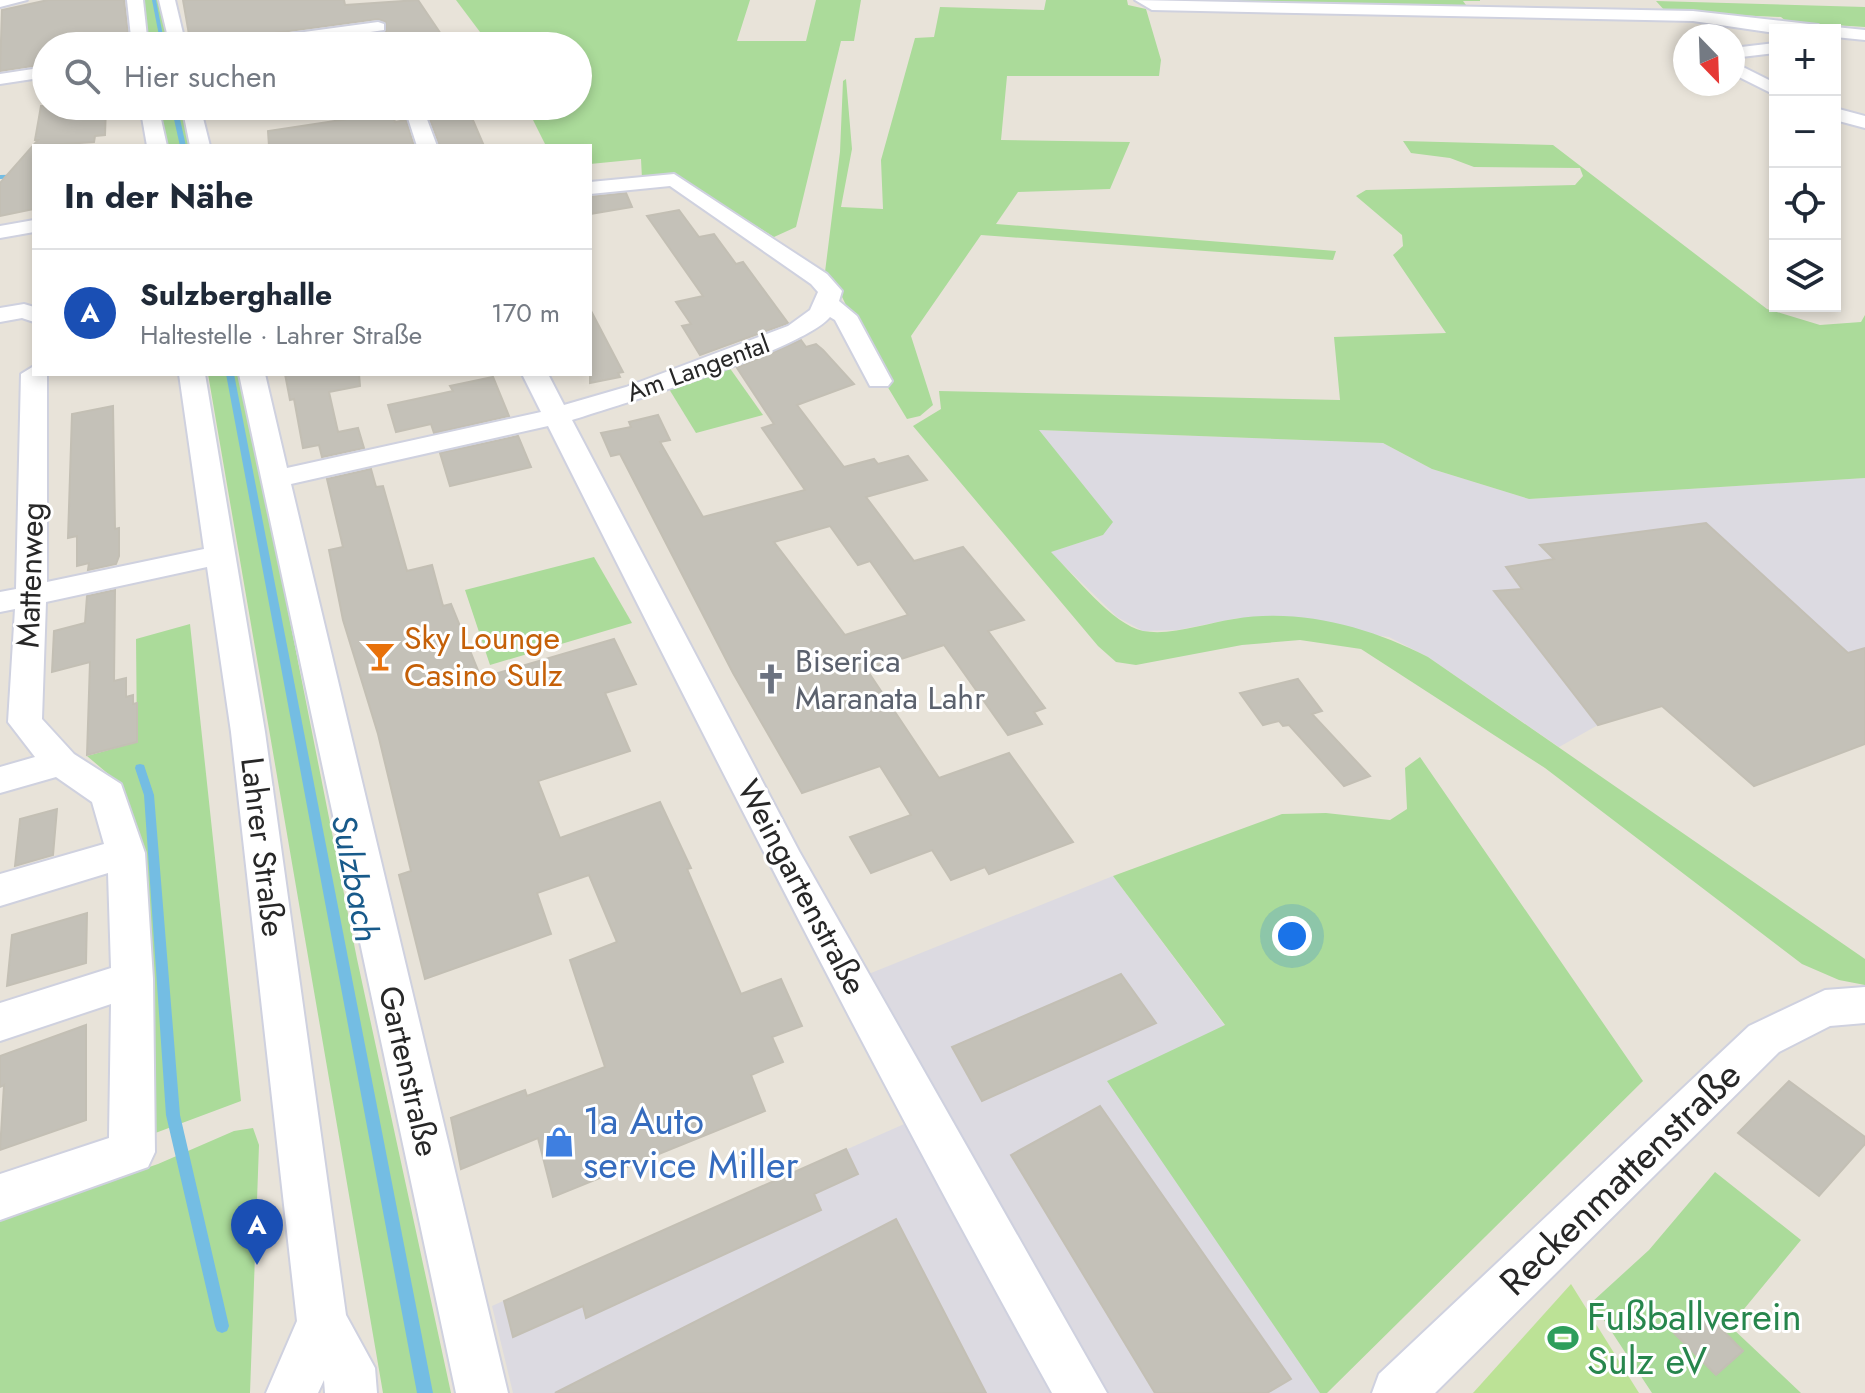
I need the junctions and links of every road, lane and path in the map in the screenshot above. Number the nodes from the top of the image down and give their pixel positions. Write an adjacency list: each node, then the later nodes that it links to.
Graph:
1 (19, 0): 5 (street)
2 (135, 0): 8 (street)
3 (167, 0): 9 (street)
4 (1143, 0): 6 (street)
5 (0, 2)
6 (1511, 4): 7 (street)
7 (1769, 27)
8 (138, 32)
9 (175, 32)
10 (314, 32): 11 (street)
11 (381, 32)
12 (1841, 33): 13 (street)
13 (1865, 35)
14 (1769, 49): 15 (street)
15 (1745, 52)
16 (32, 74): 18 (street)
17 (1745, 74): 19 (street)
18 (0, 79)
19 (1769, 87)
20 (1841, 116): 24 (street)
21 (152, 120): 25 (street)
22 (194, 120): 26 (street)
23 (418, 120): 27 (street)
24 (1865, 122)
25 (157, 144)
26 (200, 144)
27 (426, 144)
28 (592, 188): 31 (street)
29 (32, 226): 30 (street)
30 (0, 232)
31 (827, 304): 38 (street); 39 (street, Am Langental)
32 (32, 314): 33 (street)
33 (0, 315)
34 (34, 376): 42 (street, Mattenweg)
35 (192, 376): 41 (street, Lahrer Straße)
36 (252, 376): 40 (street, Gartenstraße)
37 (536, 376): 39 (street, Weingartenstraße)
38 (879, 381)
39 (554, 417): 40 (street, Am Langental); 55 (street, Weingartenstraße)
40 (276, 479): 54 (street, Gartenstraße)
41 (218, 555): 42 (street); 51 (street, Lahrer Straße)
42 (16, 599): 43 (street, Mattenweg)
43 (61, 763): 44 (street); 45 (street, Mattenweg)
44 (0, 780)
45 (126, 853): 46 (street); 47 (street, Mattenweg)
46 (0, 890)
47 (132, 979): 49 (street); 50 (street, Mattenweg)
48 (1865, 1005): 56 (street, Reckenmattenstraße)
49 (0, 1022)
50 (0, 1197)
51 (322, 1322): 52 (street); 53 (street, Lahrer Straße)
52 (292, 1393)
53 (351, 1393)
54 (482, 1393)
55 (1081, 1393)
56 (1398, 1393)

